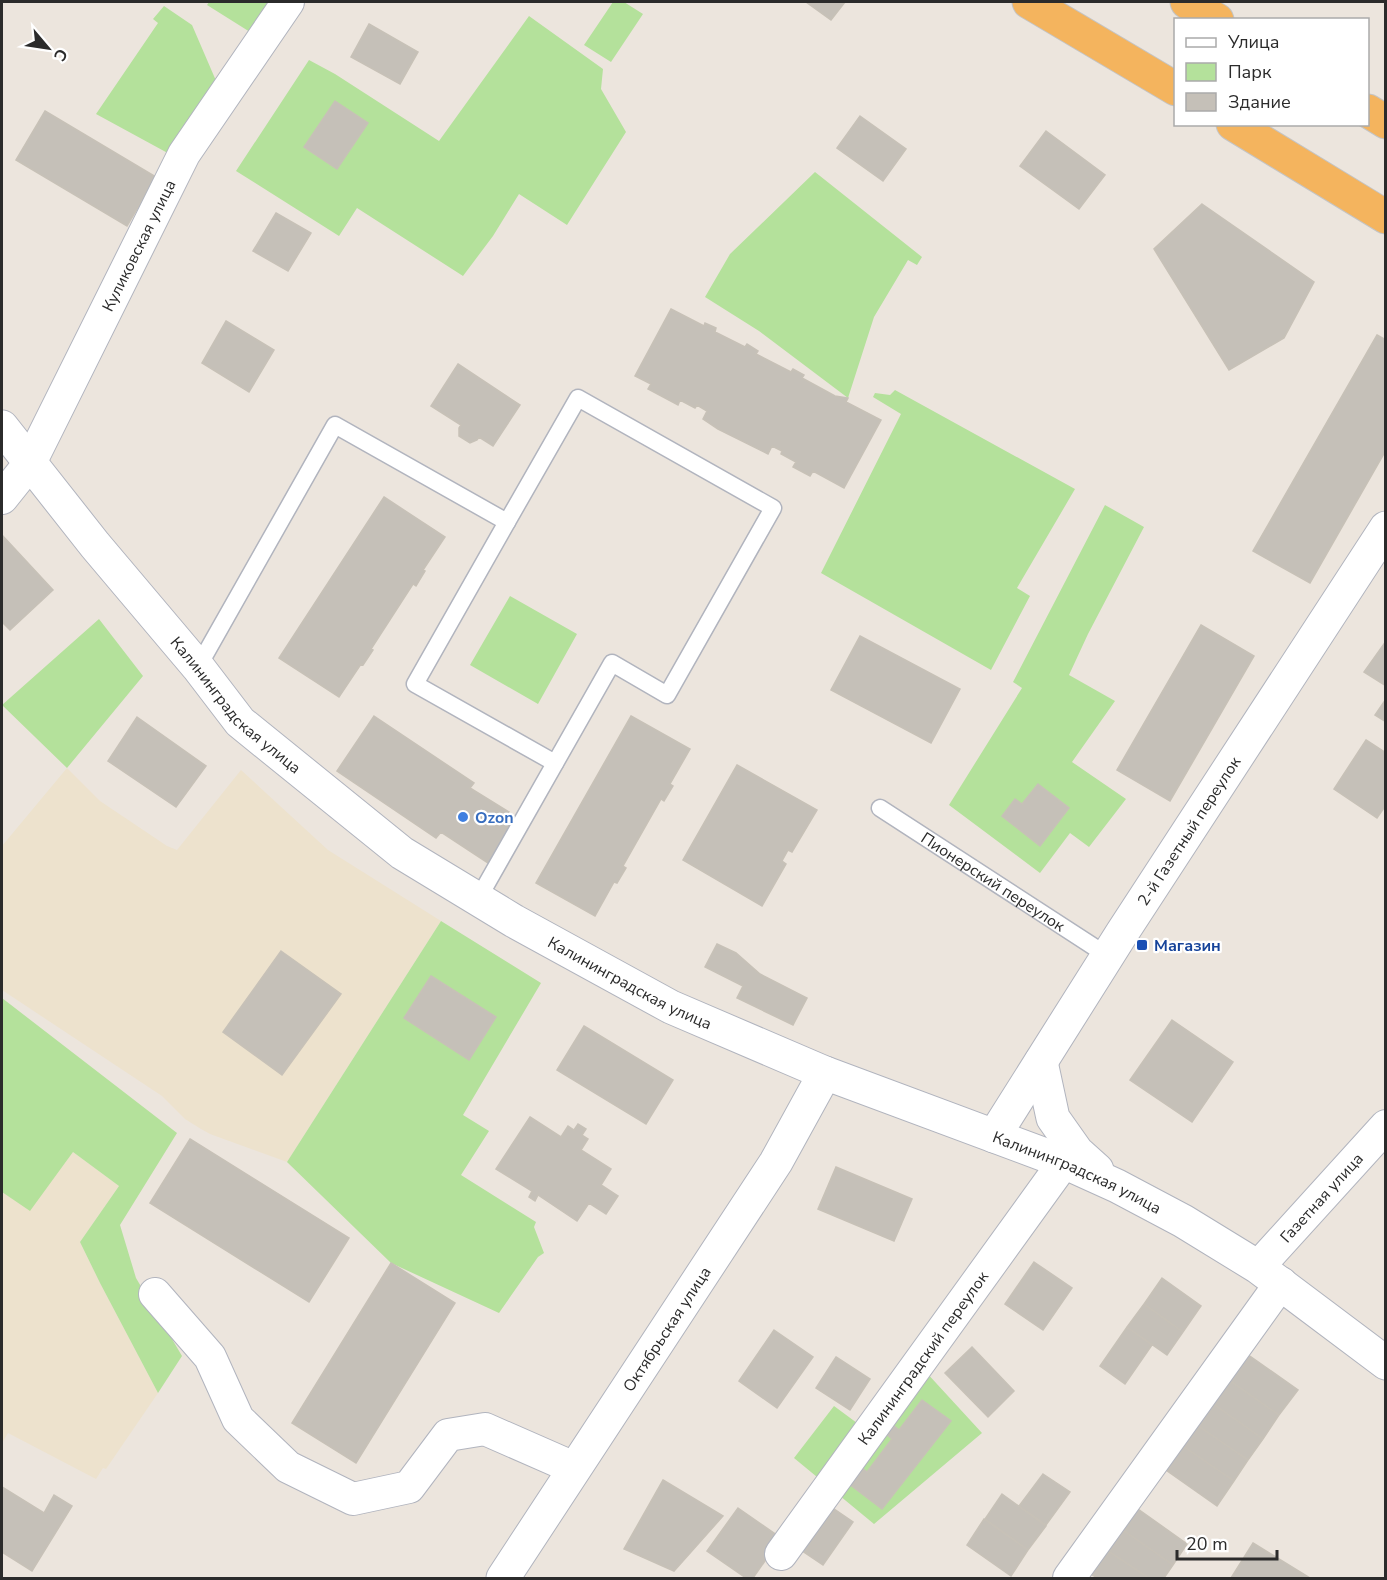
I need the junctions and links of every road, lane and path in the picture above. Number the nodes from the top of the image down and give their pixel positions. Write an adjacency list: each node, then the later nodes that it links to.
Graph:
1 (288, 2): 11 (street, Куликовская улица)
2 (1029, 2): 5 (highway)
3 (1187, 2): 4 (highway)
4 (1214, 18)
5 (1174, 88)
6 (1369, 112): 7 (highway)
7 (1386, 122)
8 (1236, 126): 9 (highway)
9 (1386, 217)
10 (2, 427): 11 (street, Калининградская улица)
11 (30, 464): 12 (street, Куликовская улица); 15 (street, Калининградская улица)
12 (2, 498)
13 (507, 522): 15 (lane); 16 (lane); 16 (lane)
14 (1386, 528): 19 (street, 2-й Газетный переулок)
15 (198, 667): 18 (street, Калининградская улица)
16 (555, 764): 18 (lane)
17 (880, 807): 19 (lane, Пионерский переулок)
18 (478, 899): 21 (street, Калининградская улица)
19 (1107, 956): 20 (street, 2-й Газетный переулок)
20 (1041, 1062): 23 (street, 2-й Газетный переулок); 25 (street)
21 (825, 1073): 23 (street, Калининградская улица); 29 (street, Октябрьская улица)
22 (1386, 1126): 26 (street, Газетная улица)
23 (994, 1136): 24 (street, Калининградская улица)
24 (1065, 1162): 25 (street, Калининградская улица); 30 (street, Калининградский переулок)
25 (1117, 1186): 26 (street, Калининградская улица)
26 (1270, 1275): 28 (street, Калининградская улица); 32 (street, Газетная улица)
27 (154, 1294): 29 (street)
28 (1386, 1363)
29 (574, 1468): 31 (street, Октябрьская улица)
30 (781, 1554)
31 (512, 1576)
32 (1069, 1578)

